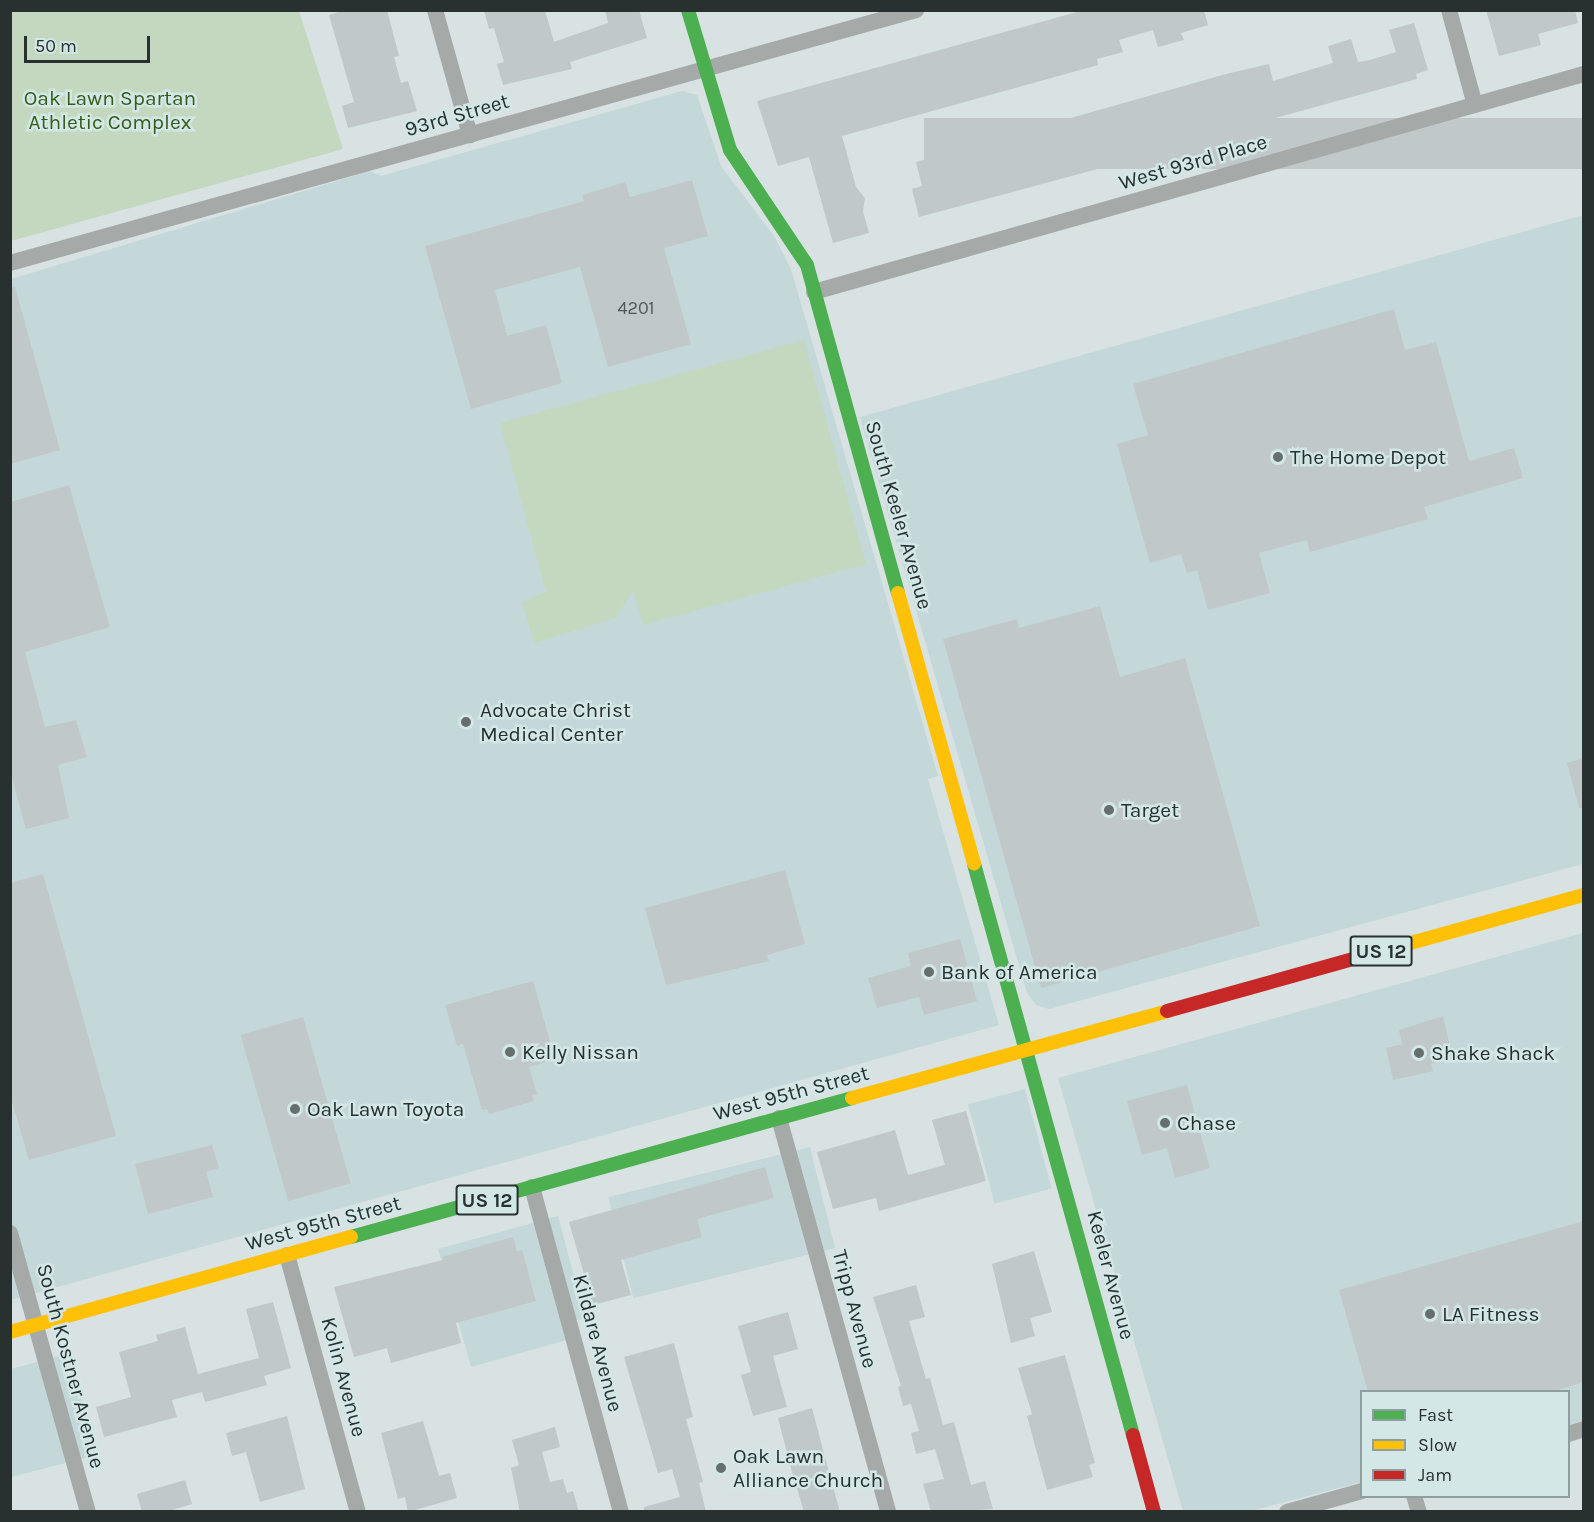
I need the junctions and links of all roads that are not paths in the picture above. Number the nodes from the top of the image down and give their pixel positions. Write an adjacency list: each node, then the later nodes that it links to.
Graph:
1 (435, 10): 8 (street)
2 (688, 10): 5 (main road, South Keeler Avenue)
3 (916, 10): 5 (street, 93rd Street)
4 (1449, 10): 7 (street)
5 (705, 69): 8 (street, 93rd Street); 10 (main road, South Keeler Avenue)
6 (1584, 74): 7 (street, West 93rd Place)
7 (1476, 105): 10 (street, West 93rd Place)
8 (470, 135): 9 (street, 93rd Street)
9 (10, 263)
10 (814, 292): 12 (main road, South Keeler Avenue)
11 (1584, 895): 12 (main road, West 95th Street / US 12)
12 (1027, 1050): 13 (main road, West 95th Street / US 12); 24 (main road, Keeler Avenue)
13 (779, 1118): 14 (main road, West 95th Street / US 12); 23 (street, Tripp Avenue)
14 (532, 1187): 16 (main road, West 95th Street / US 12); 22 (street, Kildare Avenue)
15 (10, 1233): 17 (street, South Kostner Avenue)
16 (287, 1255): 17 (main road, West 95th Street / US 12); 21 (street, Kolin Avenue)
17 (36, 1324): 18 (main road, West 95th Street / US 12); 20 (street, South Kostner Avenue)
18 (10, 1332)
19 (1360, 1492): 25 (street)
20 (88, 1512)
21 (358, 1512)
22 (621, 1512)
23 (888, 1512)
24 (1154, 1512)
25 (1287, 1512)

